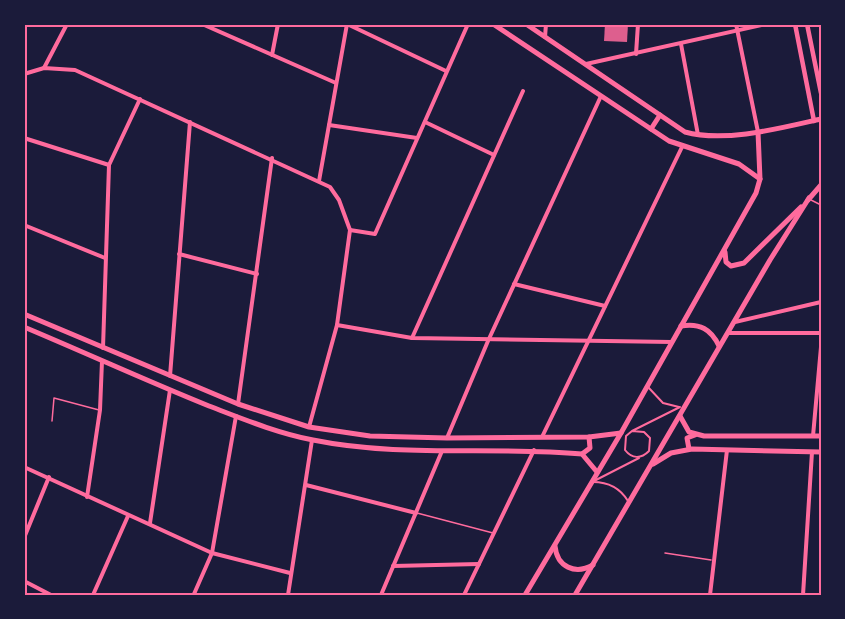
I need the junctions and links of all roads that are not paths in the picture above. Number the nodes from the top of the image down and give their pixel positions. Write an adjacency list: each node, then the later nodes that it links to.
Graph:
1 (67, 24): 21 (street)
2 (202, 24): 14 (street)
3 (278, 24): 19 (street)
4 (347, 24): 22 (street); 24 (street)
5 (493, 24): 27 (main road)
6 (526, 24): 16 (main road)
7 (546, 24): 16 (street)
8 (638, 24): 18 (street)
9 (736, 24): 15 (street)
10 (766, 24): 15 (street)
11 (795, 24): 30 (street)
12 (807, 24): 26 (street)
13 (465, 25): 22 (street)
14 (211, 26): 19 (street)
15 (737, 31): 17 (street); 35 (street)
16 (545, 37): 20 (main road)
17 (681, 44): 18 (street); 36 (street)
18 (636, 54): 20 (street)
19 (272, 55): 24 (street)
20 (586, 64): 29 (main road)
21 (45, 68): 23 (street); 28 (street)
22 (446, 71): 32 (street)
23 (24, 74)
24 (336, 83): 33 (street)
25 (523, 91): 40 (street)
26 (821, 93)
27 (601, 96): 34 (main road); 54 (street)
28 (140, 99): 31 (street); 42 (street)
29 (660, 115): 34 (main road); 36 (main road)
30 (818, 120): 35 (main road)
31 (190, 122): 41 (street); 51 (street)
32 (425, 122): 38 (street); 40 (street)
33 (329, 125): 38 (street); 44 (street)
34 (651, 129): 39 (main road)
35 (758, 132): 36 (main road); 43 (main road)
36 (698, 135)
37 (24, 138): 42 (street)
38 (417, 138): 49 (street)
39 (682, 147): 43 (main road); 56 (street)
40 (494, 154): 64 (street)
41 (272, 158): 44 (street); 53 (street)
42 (110, 165): 52 (street)
43 (760, 179): 50 (main road)
44 (319, 181): 49 (street)
45 (821, 185): 46 (main road)
46 (809, 198): 47 (lane); 50 (main road); 58 (main road)
47 (821, 205)
48 (24, 225): 52 (street)
49 (350, 230): 59 (street)
50 (726, 250): 60 (main road)
51 (179, 254): 53 (street); 72 (street)
52 (105, 258): 70 (street)
53 (257, 274): 75 (street)
54 (514, 284): 56 (street); 66 (street)
55 (821, 302): 58 (street)
56 (605, 306): 65 (street)
57 (24, 314): 70 (main road)
58 (734, 322): 62 (main road)
59 (337, 325): 64 (street); 81 (street)
60 (681, 326): 67 (main road); 68 (main road)
61 (24, 327): 71 (main road)
62 (728, 333): 63 (street); 68 (main road)
63 (821, 333)
64 (412, 338): 66 (street)
65 (589, 340): 66 (street); 67 (street); 87 (street)
66 (488, 341): 89 (street)
67 (672, 342): 73 (main road)
68 (719, 346): 76 (main road)
69 (821, 347): 85 (street)
70 (103, 348): 72 (main road)
71 (102, 360): 74 (main road); 77 (street)
72 (170, 377): 75 (main road)
73 (647, 386): 76 (street); 83 (main road)
74 (170, 390): 78 (main road); 109 (street)
75 (238, 404): 81 (main road)
76 (682, 407): 79 (main road); 82 (street)
77 (100, 410): 80 (lane); 105 (street)
78 (236, 416): 90 (main road); 113 (street)
79 (680, 416): 84 (main road); 99 (main road)
80 (52, 421)
81 (309, 427): 89 (main road)
82 (632, 431): 98 (street); 98 (street)
83 (621, 433): 88 (main road); 101 (main road)
84 (696, 435): 85 (main road); 91 (main road)
85 (813, 436): 86 (main road)
86 (821, 436)
87 (542, 437): 88 (main road); 89 (main road)
88 (589, 437): 97 (main road)
89 (447, 438)
90 (312, 440): 92 (main road); 104 (street)
91 (689, 449): 94 (main road); 99 (main road)
92 (442, 450): 93 (main road); 107 (street)
93 (535, 450): 97 (main road); 110 (street)
94 (727, 450): 95 (main road); 115 (street)
95 (812, 452): 96 (main road); 130 (street)
96 (821, 452)
97 (582, 454): 101 (main road)
98 (642, 457): 103 (street)
99 (651, 464): 106 (main road)
100 (24, 467): 102 (street)
101 (597, 472): 103 (main road)
102 (49, 477): 105 (street); 111 (street)
103 (591, 482): 106 (street); 112 (main road)
104 (306, 485): 107 (street); 119 (street)
105 (87, 497): 108 (street)
106 (630, 503): 117 (main road)
107 (416, 513): 110 (lane); 118 (street)
108 (128, 516): 109 (street); 123 (street)
109 (150, 523): 113 (street)
110 (493, 533): 116 (street)
111 (24, 538)
112 (555, 544): 117 (main road); 127 (main road)
113 (212, 553): 119 (street); 121 (street)
114 (665, 554): 115 (lane)
115 (714, 561): 129 (street)
116 (478, 564): 118 (street); 126 (street)
117 (594, 564): 128 (main road)
118 (393, 566): 125 (street)
119 (290, 573): 124 (street)
120 (24, 581): 122 (street)
121 (194, 594)
122 (51, 595)
123 (93, 595)
124 (288, 595)
125 (381, 595)
126 (464, 595)
127 (525, 595)
128 (575, 595)
129 (711, 595)
130 (803, 595)

